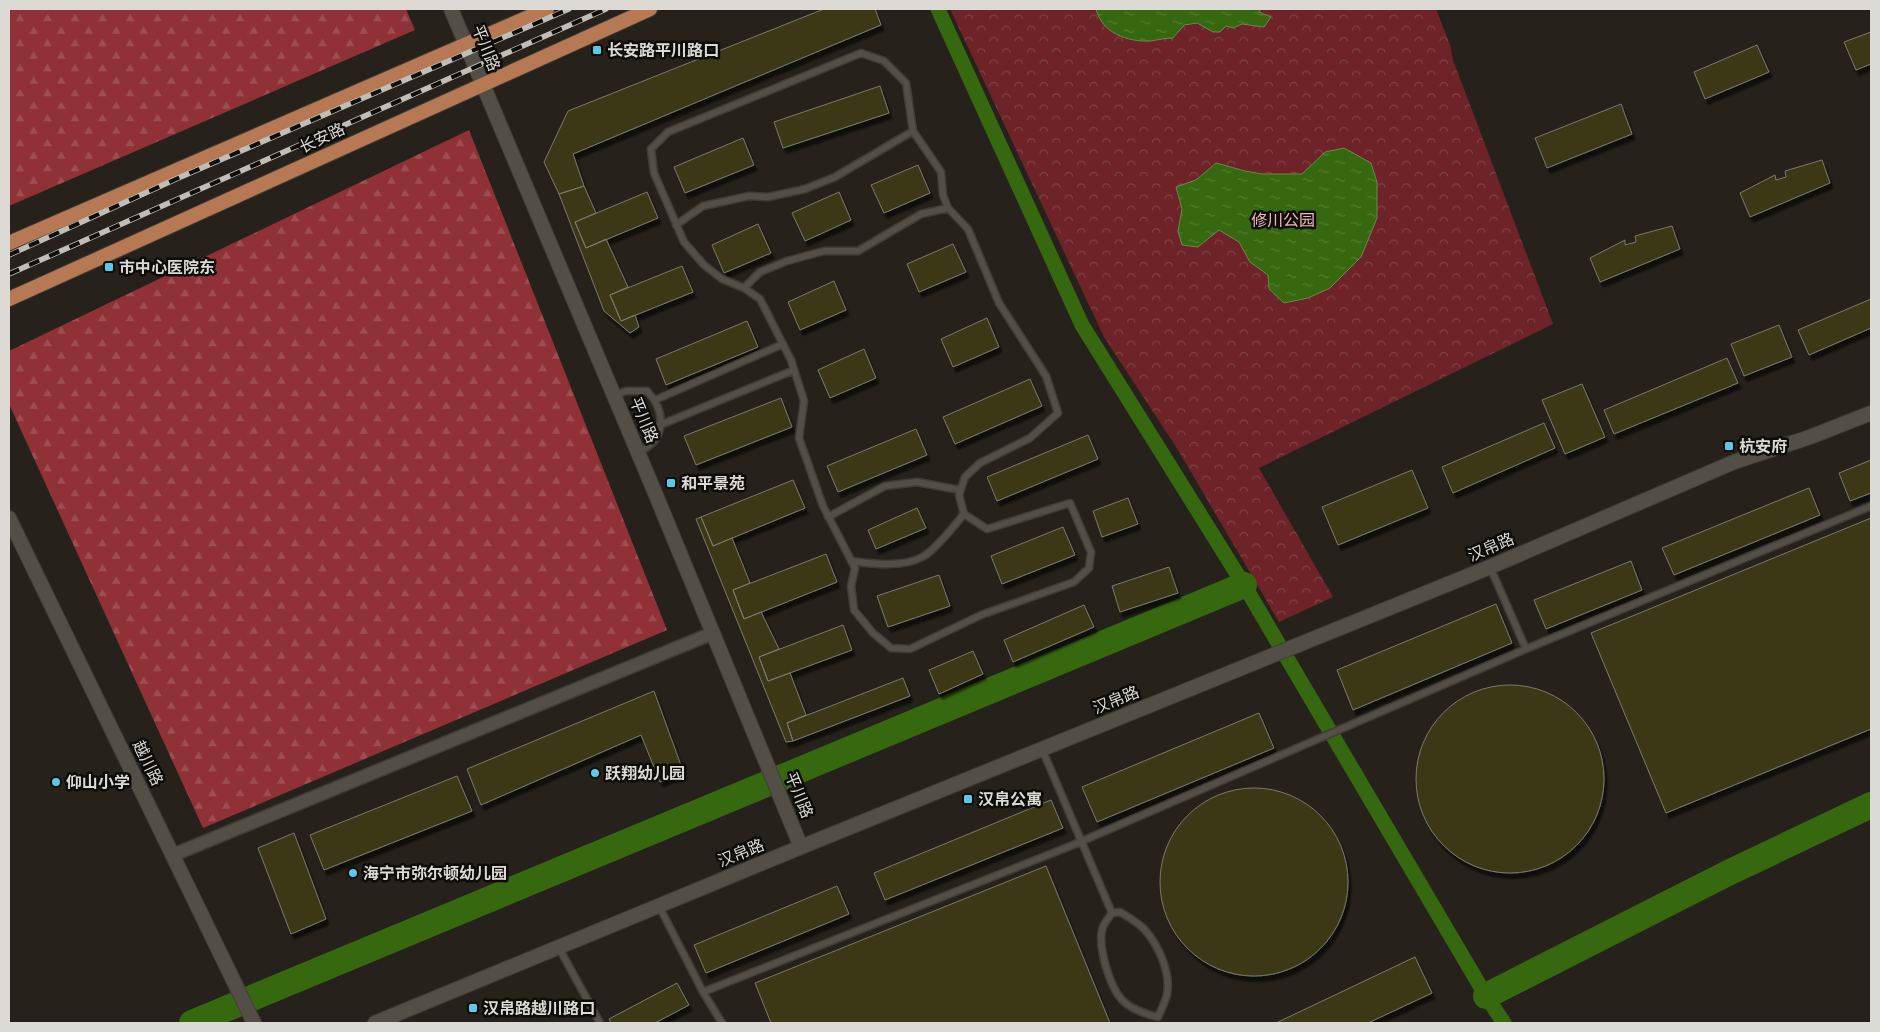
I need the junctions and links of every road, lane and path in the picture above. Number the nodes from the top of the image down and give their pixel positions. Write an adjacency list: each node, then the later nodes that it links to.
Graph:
1 (451, 9): 4 (street, 平川路)
2 (548, 9): 4 (main road, 长安路)
3 (650, 9): 5 (main road, 长安路)
4 (465, 45): 5 (street, 平川路); 9 (main road, 长安路)
5 (481, 84): 11 (main road, 长安路); 14 (street, 平川路)
6 (913, 131): 7 (lane); 8 (lane); 8 (lane)
7 (948, 208): 10 (lane); 19 (lane)
8 (676, 225): 10 (lane)
9 (9, 243)
10 (744, 288): 12 (lane)
11 (9, 299)
12 (783, 344): 13 (lane); 15 (lane)
13 (794, 370): 17 (lane); 22 (lane)
14 (614, 395): 15 (lane); 18 (street, 平川路)
15 (656, 400): 17 (lane)
16 (1871, 412): 25 (street, 汉帛路)
17 (660, 425): 18 (lane)
18 (638, 452): 26 (street, 平川路)
19 (960, 490): 21 (lane); 22 (lane)
20 (1871, 506): 27 (lane)
21 (964, 514): 24 (lane); 24 (lane)
22 (828, 517): 24 (lane)
23 (9, 518): 31 (street, 越川路)
24 (851, 561)
25 (1490, 567): 27 (lane); 28 (street, 汉帛路)
26 (713, 633): 30 (street, 平川路); 31 (street)
27 (1526, 649): 29 (lane)
28 (1042, 749): 29 (lane); 30 (street, 汉帛路)
29 (1082, 841): 33 (lane); 35 (lane)
30 (801, 847): 32 (street, 汉帛路)
31 (173, 855): 37 (street, 越川路)
32 (659, 906): 34 (street, 汉帛路); 35 (lane)
33 (1112, 914): 36 (lane); 36 (lane)
34 (559, 948): 38 (street, 汉帛路); 39 (lane)
35 (703, 992): 40 (lane)
36 (1159, 1020)
37 (254, 1023)
38 (375, 1023)
39 (600, 1023)
40 (722, 1023)

